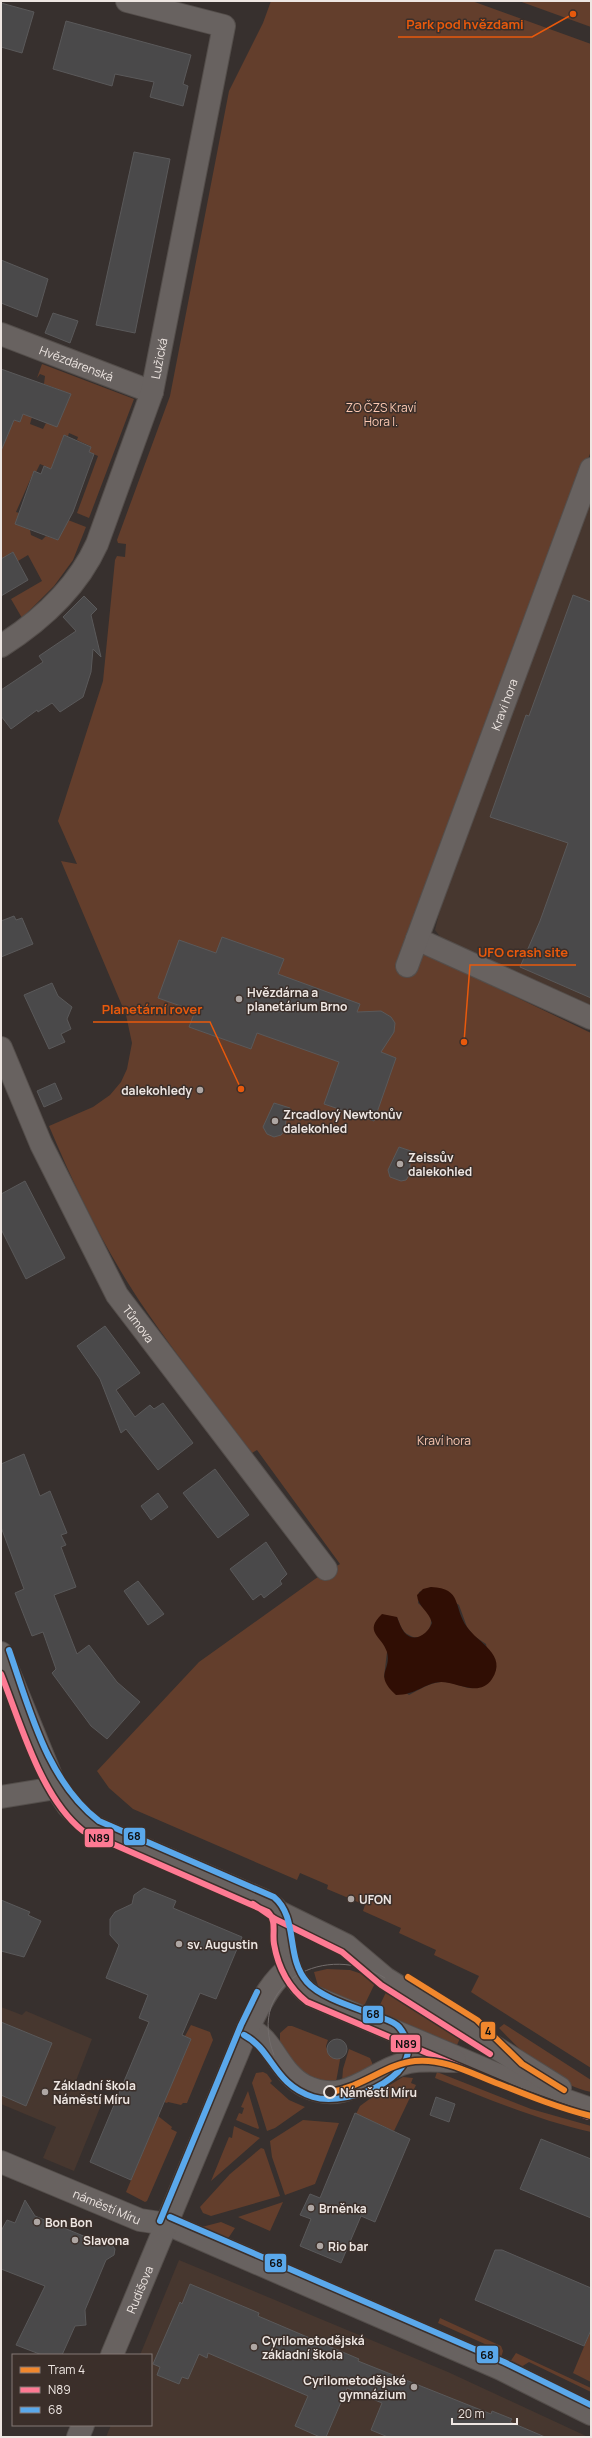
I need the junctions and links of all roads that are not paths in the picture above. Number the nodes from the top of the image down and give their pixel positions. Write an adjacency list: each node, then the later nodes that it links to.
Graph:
1 (127, 1): 3 (street, Lužická)
2 (1, 334): 3 (street, Hvězdárenská)
3 (152, 392): 5 (street, Lužická)
4 (591, 469): 6 (street, Kraví hora)
5 (1, 646)
6 (417, 939): 7 (street, Kraví hora); 8 (street)
7 (407, 966)
8 (591, 1018)
9 (1, 1048): 10 (street, Tůmova)
10 (326, 1569)
11 (1, 1653): 12 (street)
12 (56, 1788): 13 (street); 14 (street)
13 (1, 1797)
14 (271, 1906): 15 (street); 20 (street)
15 (290, 1967): 16 (street); 17 (street)
16 (248, 2028): 19 (street); 22 (street)
17 (391, 2030): 18 (street); 19 (street)
18 (464, 2061): 19 (street); 20 (street)
19 (387, 2070)
20 (586, 2103)
21 (1, 2162): 22 (street, náměstí Míru)
22 (167, 2224): 23 (street, Rudišova); 24 (street, náměstí Míru)
23 (112, 2354)
24 (591, 2414)
25 (83, 2426): 26 (street)
26 (78, 2437)

